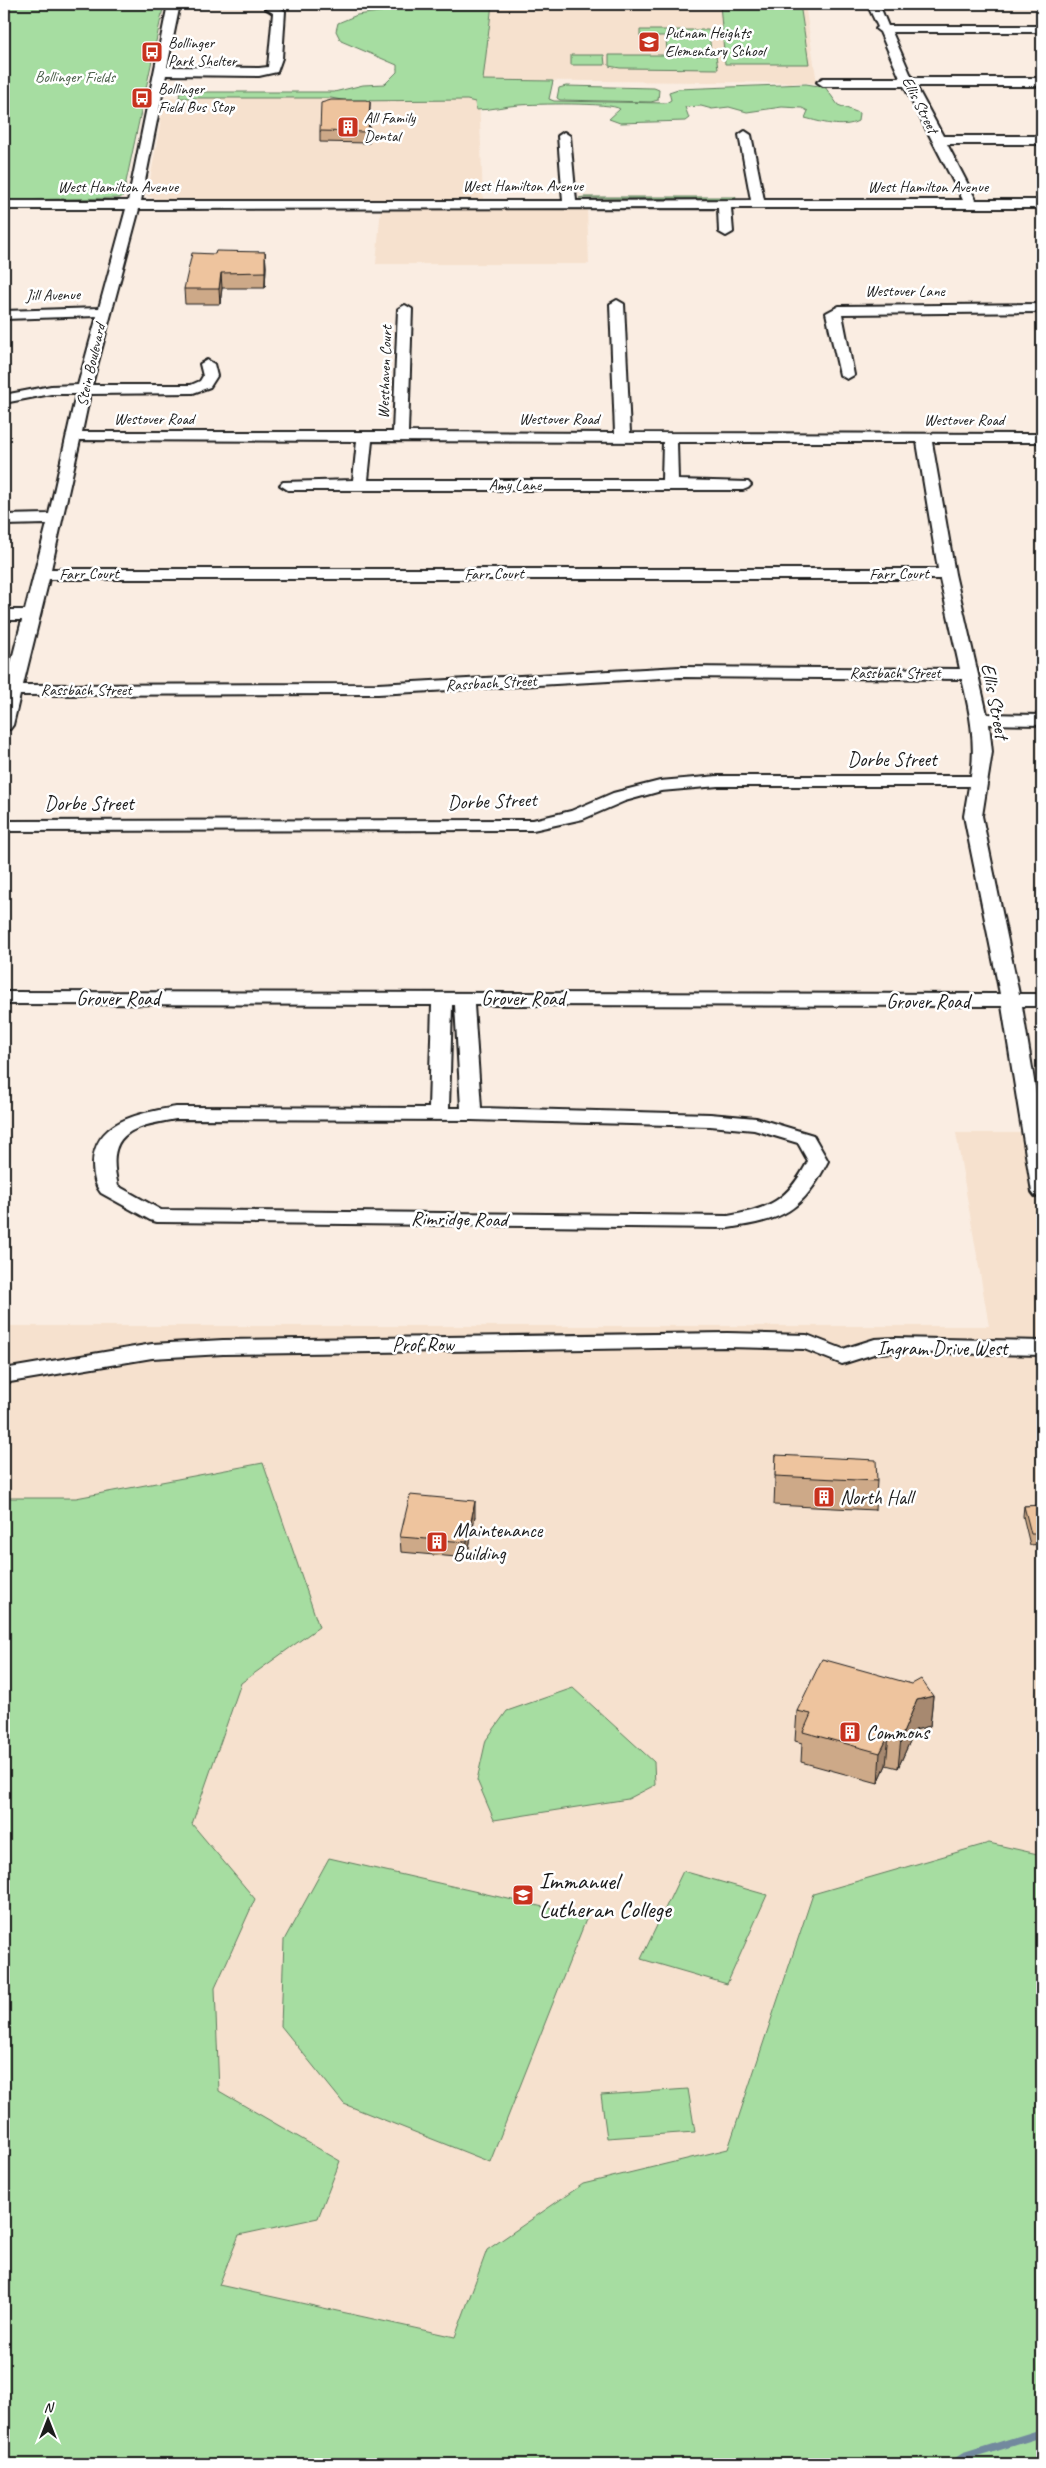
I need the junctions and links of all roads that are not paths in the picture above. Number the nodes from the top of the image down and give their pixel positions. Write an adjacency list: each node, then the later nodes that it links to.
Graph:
1 (174, 4): 6 (street, Stein Boulevard)
2 (873, 4): 4 (street, Ellis Street)
3 (269, 6): 6 (street)
4 (882, 29): 5 (street); 8 (street, Ellis Street)
5 (1042, 29)
6 (161, 71): 14 (street, Stein Boulevard)
7 (823, 82): 8 (street)
8 (908, 82): 9 (street); 12 (street, Ellis Street)
9 (1042, 82)
10 (745, 135): 17 (street)
11 (564, 136): 15 (street)
12 (937, 140): 13 (street); 18 (street, Ellis Street)
13 (1042, 140)
14 (134, 204): 15 (street, West Hamilton Avenue); 20 (street, West Hamilton Avenue); 25 (street, Stein Boulevard)
15 (570, 204): 16 (street, West Hamilton Avenue)
16 (724, 204): 17 (street, West Hamilton Avenue); 21 (street)
17 (758, 204): 18 (street, West Hamilton Avenue)
18 (972, 204): 19 (street, West Hamilton Avenue)
19 (1042, 204)
20 (4, 205)
21 (726, 232)
22 (617, 304): 34 (street)
23 (1042, 308): 28 (street, Westover Lane)
24 (405, 309): 33 (street, Westhaven Court)
25 (103, 312): 26 (street, Jill Avenue); 29 (street, Stein Boulevard)
26 (4, 315)
27 (208, 364): 29 (street)
28 (847, 375)
29 (84, 389): 30 (street); 31 (street, Stein Boulevard)
30 (4, 399)
31 (75, 436): 32 (street, Westover Road); 42 (street, Stein Boulevard)
32 (365, 436): 33 (street, Westover Road); 38 (street)
33 (400, 436): 34 (street, Westover Road)
34 (623, 437): 35 (street, Westover Road)
35 (670, 437): 36 (street, Westover Road); 40 (street)
36 (924, 438): 37 (street, Westover Road); 45 (street, Ellis Street)
37 (1042, 438)
38 (360, 484): 39 (street, Amy Lane); 40 (street, Amy Lane)
39 (288, 485)
40 (670, 485): 41 (street, Amy Lane)
41 (743, 485)
42 (55, 519): 43 (street); 44 (street, Stein Boulevard)
43 (4, 520)
44 (40, 574): 45 (street, Farr Court); 47 (street, Stein Boulevard)
45 (947, 574): 48 (street, Ellis Street)
46 (4, 615): 47 (street)
47 (30, 616): 49 (street, Stein Boulevard)
48 (969, 674): 49 (street, Rassbach Street); 51 (street, Ellis Street)
49 (12, 690): 50 (street, Stein Boulevard)
50 (5, 718)
51 (980, 719): 52 (street); 53 (street, Ellis Street)
52 (1042, 720)
53 (977, 782): 54 (street, Dorbe Street); 58 (street, Ellis Street)
54 (4, 826)
55 (4, 998): 56 (street, Grover Road)
56 (442, 998): 57 (street, Grover Road); 60 (street)
57 (464, 998): 58 (street, Grover Road); 61 (street)
58 (1011, 1000): 59 (street, Grover Road); 62 (street, Ellis Street)
59 (1042, 1000)
60 (439, 1114): 61 (street, Rimridge Road); 61 (street, Rimridge Road)
61 (471, 1114)
62 (1042, 1192)
63 (1042, 1348): 64 (street, Ingram Drive West)
64 (842, 1357): 65 (street, Prof Row)
65 (4, 1376)

